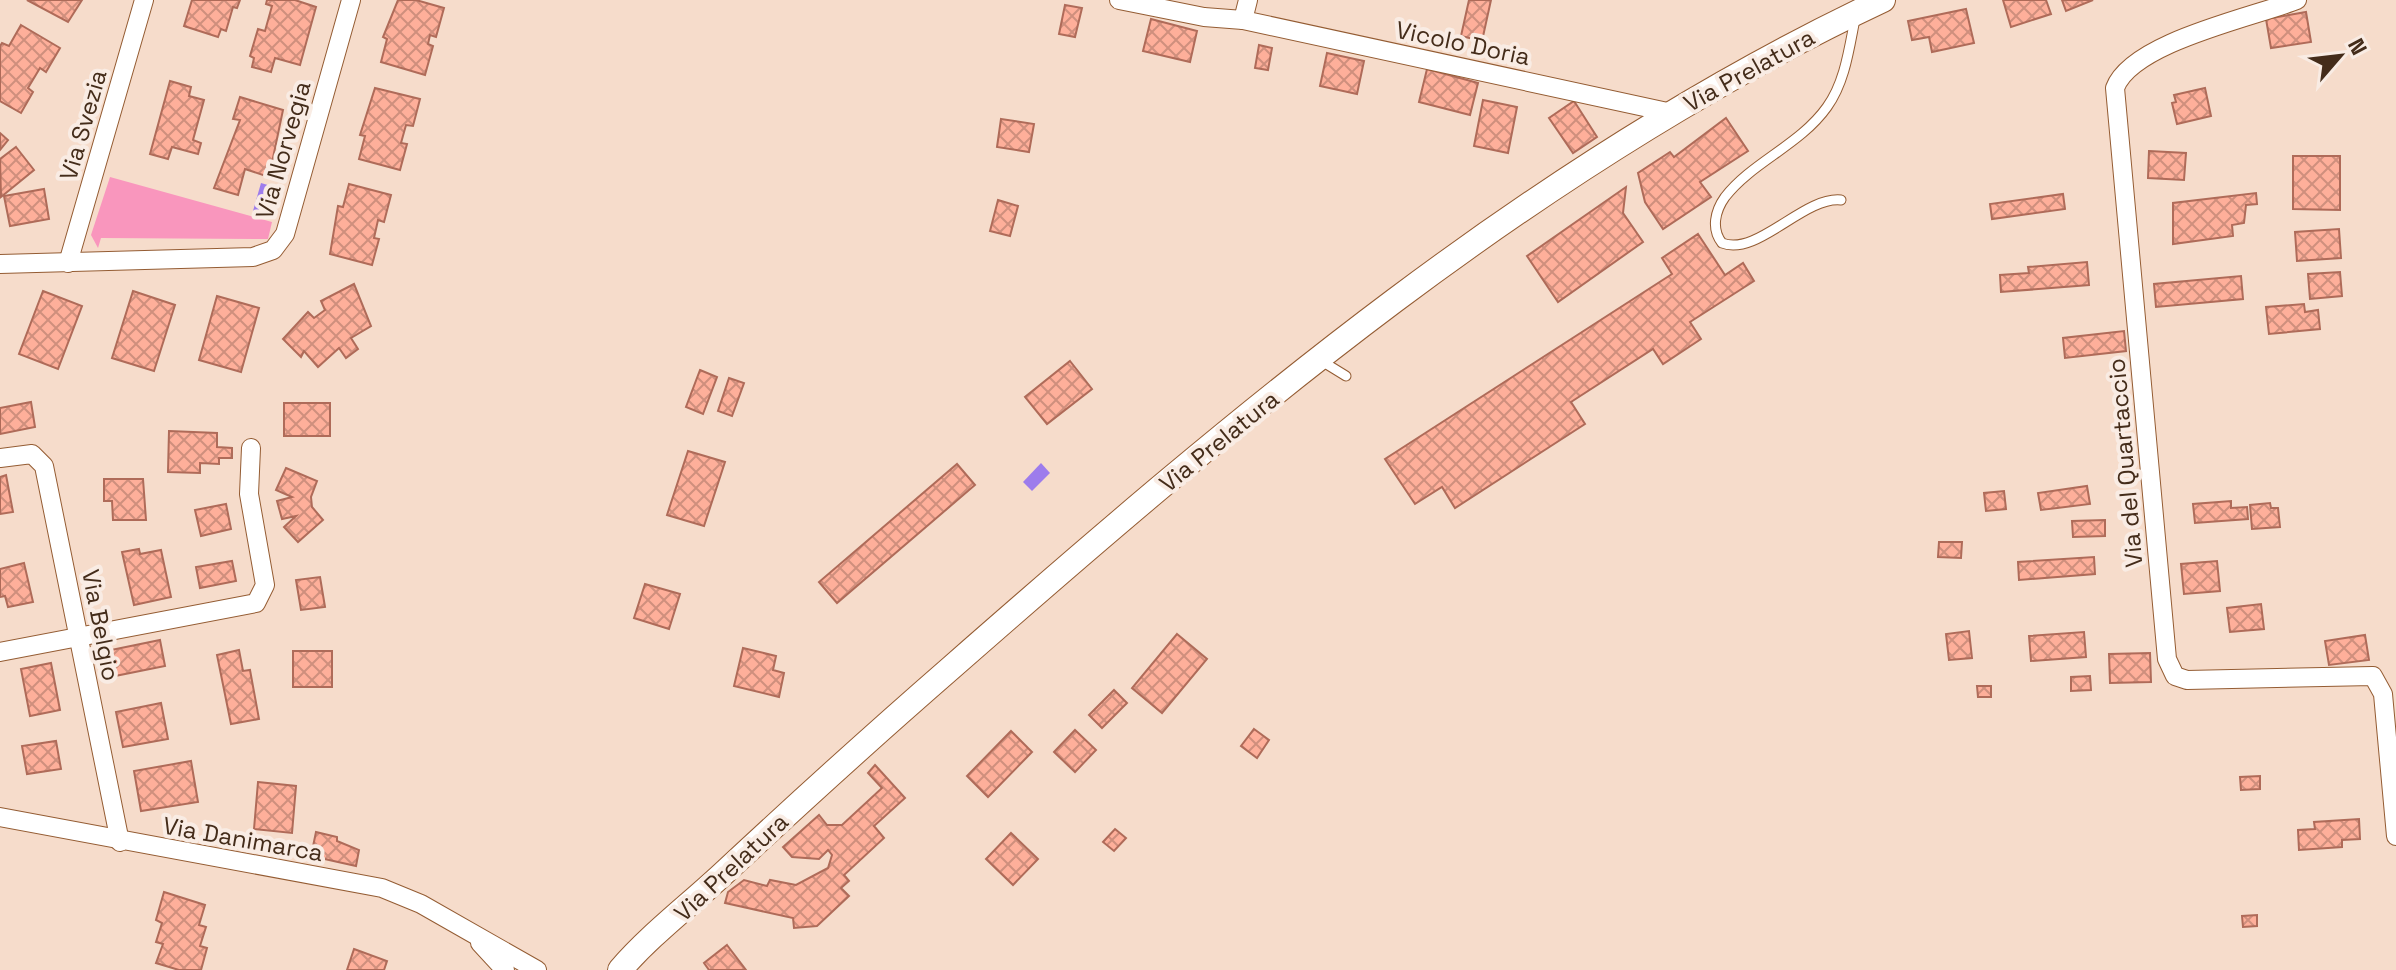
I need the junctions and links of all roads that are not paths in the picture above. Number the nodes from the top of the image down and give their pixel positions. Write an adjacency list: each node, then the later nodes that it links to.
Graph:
1 (144, 0): 11 (street, Via Svezia)
2 (351, 0): 11 (street, Via Norvegia)
3 (1119, 0): 8 (street, Vicolo Doria)
4 (1248, 0): 8 (street)
5 (1883, 0): 7 (street, Via Prelatura)
6 (2297, 0): 20 (street, Via del Quartaccio)
7 (1857, 12): 9 (street, Via Prelatura); 10 (lane)
8 (1243, 20): 9 (street, Vicolo Doria)
9 (1672, 113): 13 (street, Via Prelatura)
10 (1841, 200)
11 (68, 263): 12 (street)
12 (0, 264)
13 (1320, 360): 14 (lane); 23 (street, Via Prelatura)
14 (1346, 376)
15 (251, 448): 17 (street)
16 (0, 458): 17 (street, Via Belgio)
17 (79, 637): 18 (street); 21 (street, Via Belgio)
18 (0, 652)
19 (0, 817): 21 (street, Via Danimarca)
20 (2396, 836)
21 (120, 842): 22 (street, Via Danimarca)
22 (470, 932): 24 (street, Via Danimarca); 25 (street, Via Danimarca)
23 (620, 968)
24 (505, 970)
25 (537, 970)

